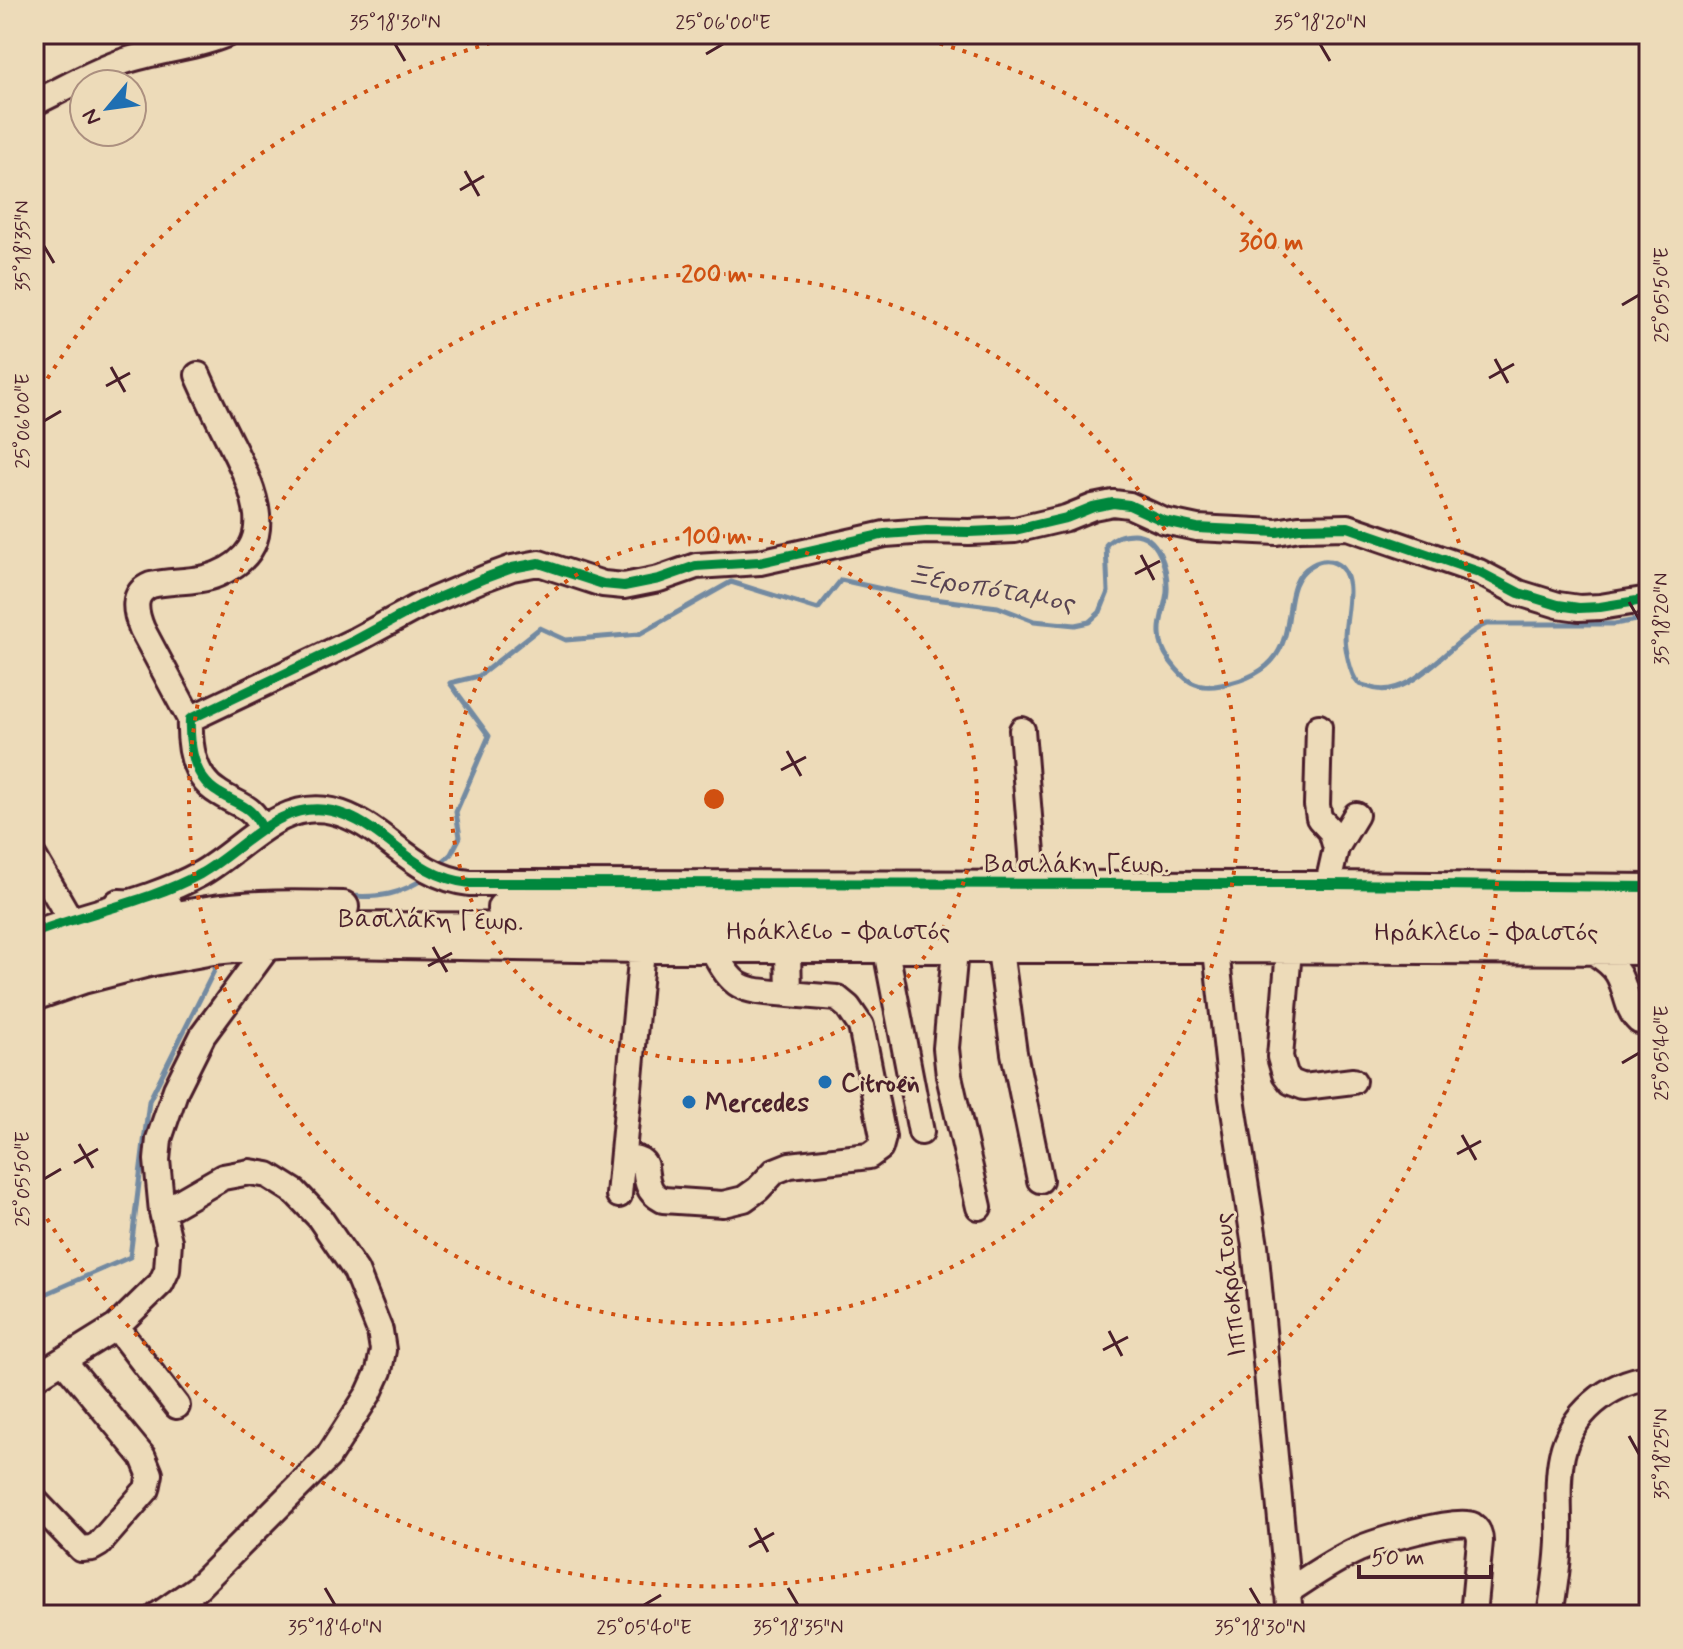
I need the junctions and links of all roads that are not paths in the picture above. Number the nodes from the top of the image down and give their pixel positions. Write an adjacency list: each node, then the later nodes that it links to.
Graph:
1 (227, 34): 2 (street)
2 (34, 103)
3 (198, 375): 5 (street)
4 (1649, 599): 5 (street)
5 (190, 719): 9 (street)
6 (1319, 727): 10 (street)
7 (1022, 730): 13 (street)
8 (1356, 815): 10 (street)
9 (262, 829): 13 (street, Βασιλάκη Γεωρ.); 16 (street)
10 (1336, 848): 12 (street)
11 (34, 857): 20 (street)
12 (1328, 884): 13 (street, Βασιλάκη Γεωρ.); 14 (street, Βασιλάκη Γεωρ.); 18 (main road)
13 (1033, 885)
14 (1573, 887): 15 (street, Βασιλάκη Γεωρ.); 19 (main road)
15 (1649, 887)
16 (119, 905): 17 (main road); 20 (street)
17 (273, 906): 18 (main road, Ηράκλειο - Φαιστός); 35 (main road, Ηράκλειο - Φαιστός)
18 (1276, 909): 19 (main road, Ηράκλειο - Φαιστός)
19 (1638, 910)
20 (70, 919): 23 (street)
21 (589, 930): 22 (main road, Ηράκλειο - Φαιστός); 25 (main road); 36 (main road, Ηράκλειο - Φαιστός)
22 (1649, 931)
23 (34, 933)
24 (267, 948): 25 (street, Βασιλάκη Γεωρ.); 38 (street, Βασιλάκη Γεωρ.); 46 (street)
25 (642, 950): 26 (street, Βασιλάκη Γεωρ.); 42 (street)
26 (713, 950): 27 (street, Βασιλάκη Γεωρ.); 37 (street)
27 (788, 950): 28 (street, Βασιλάκη Γεωρ.); 37 (street)
28 (886, 950): 29 (street, Βασιλάκη Γεωρ.); 41 (street)
29 (955, 950): 30 (street, Βασιλάκη Γεωρ.); 45 (street)
30 (1000, 950): 31 (street, Βασιλάκη Γεωρ.); 43 (street)
31 (1216, 950): 32 (street, Βασιλάκη Γεωρ.); 53 (street, Ιπποκράτους)
32 (1289, 950): 33 (street, Βασιλάκη Γεωρ.); 40 (street)
33 (1594, 952): 34 (street, Βασιλάκη Γεωρ.); 39 (street)
34 (1649, 952)
35 (34, 958)
36 (34, 981)
37 (789, 994): 42 (street)
38 (34, 998)
39 (1649, 1020)
40 (1353, 1081)
41 (921, 1132)
42 (623, 1156): 44 (street)
43 (1040, 1180)
44 (619, 1195)
45 (979, 1207)
46 (162, 1212): 47 (street); 54 (street)
47 (116, 1327): 48 (street); 51 (street)
48 (63, 1360): 49 (street); 52 (street)
49 (34, 1378)
50 (1649, 1378): 56 (street)
51 (177, 1406)
52 (34, 1500)
53 (1288, 1603): 55 (street)
54 (158, 1615)
55 (1473, 1615)
56 (1550, 1615)

